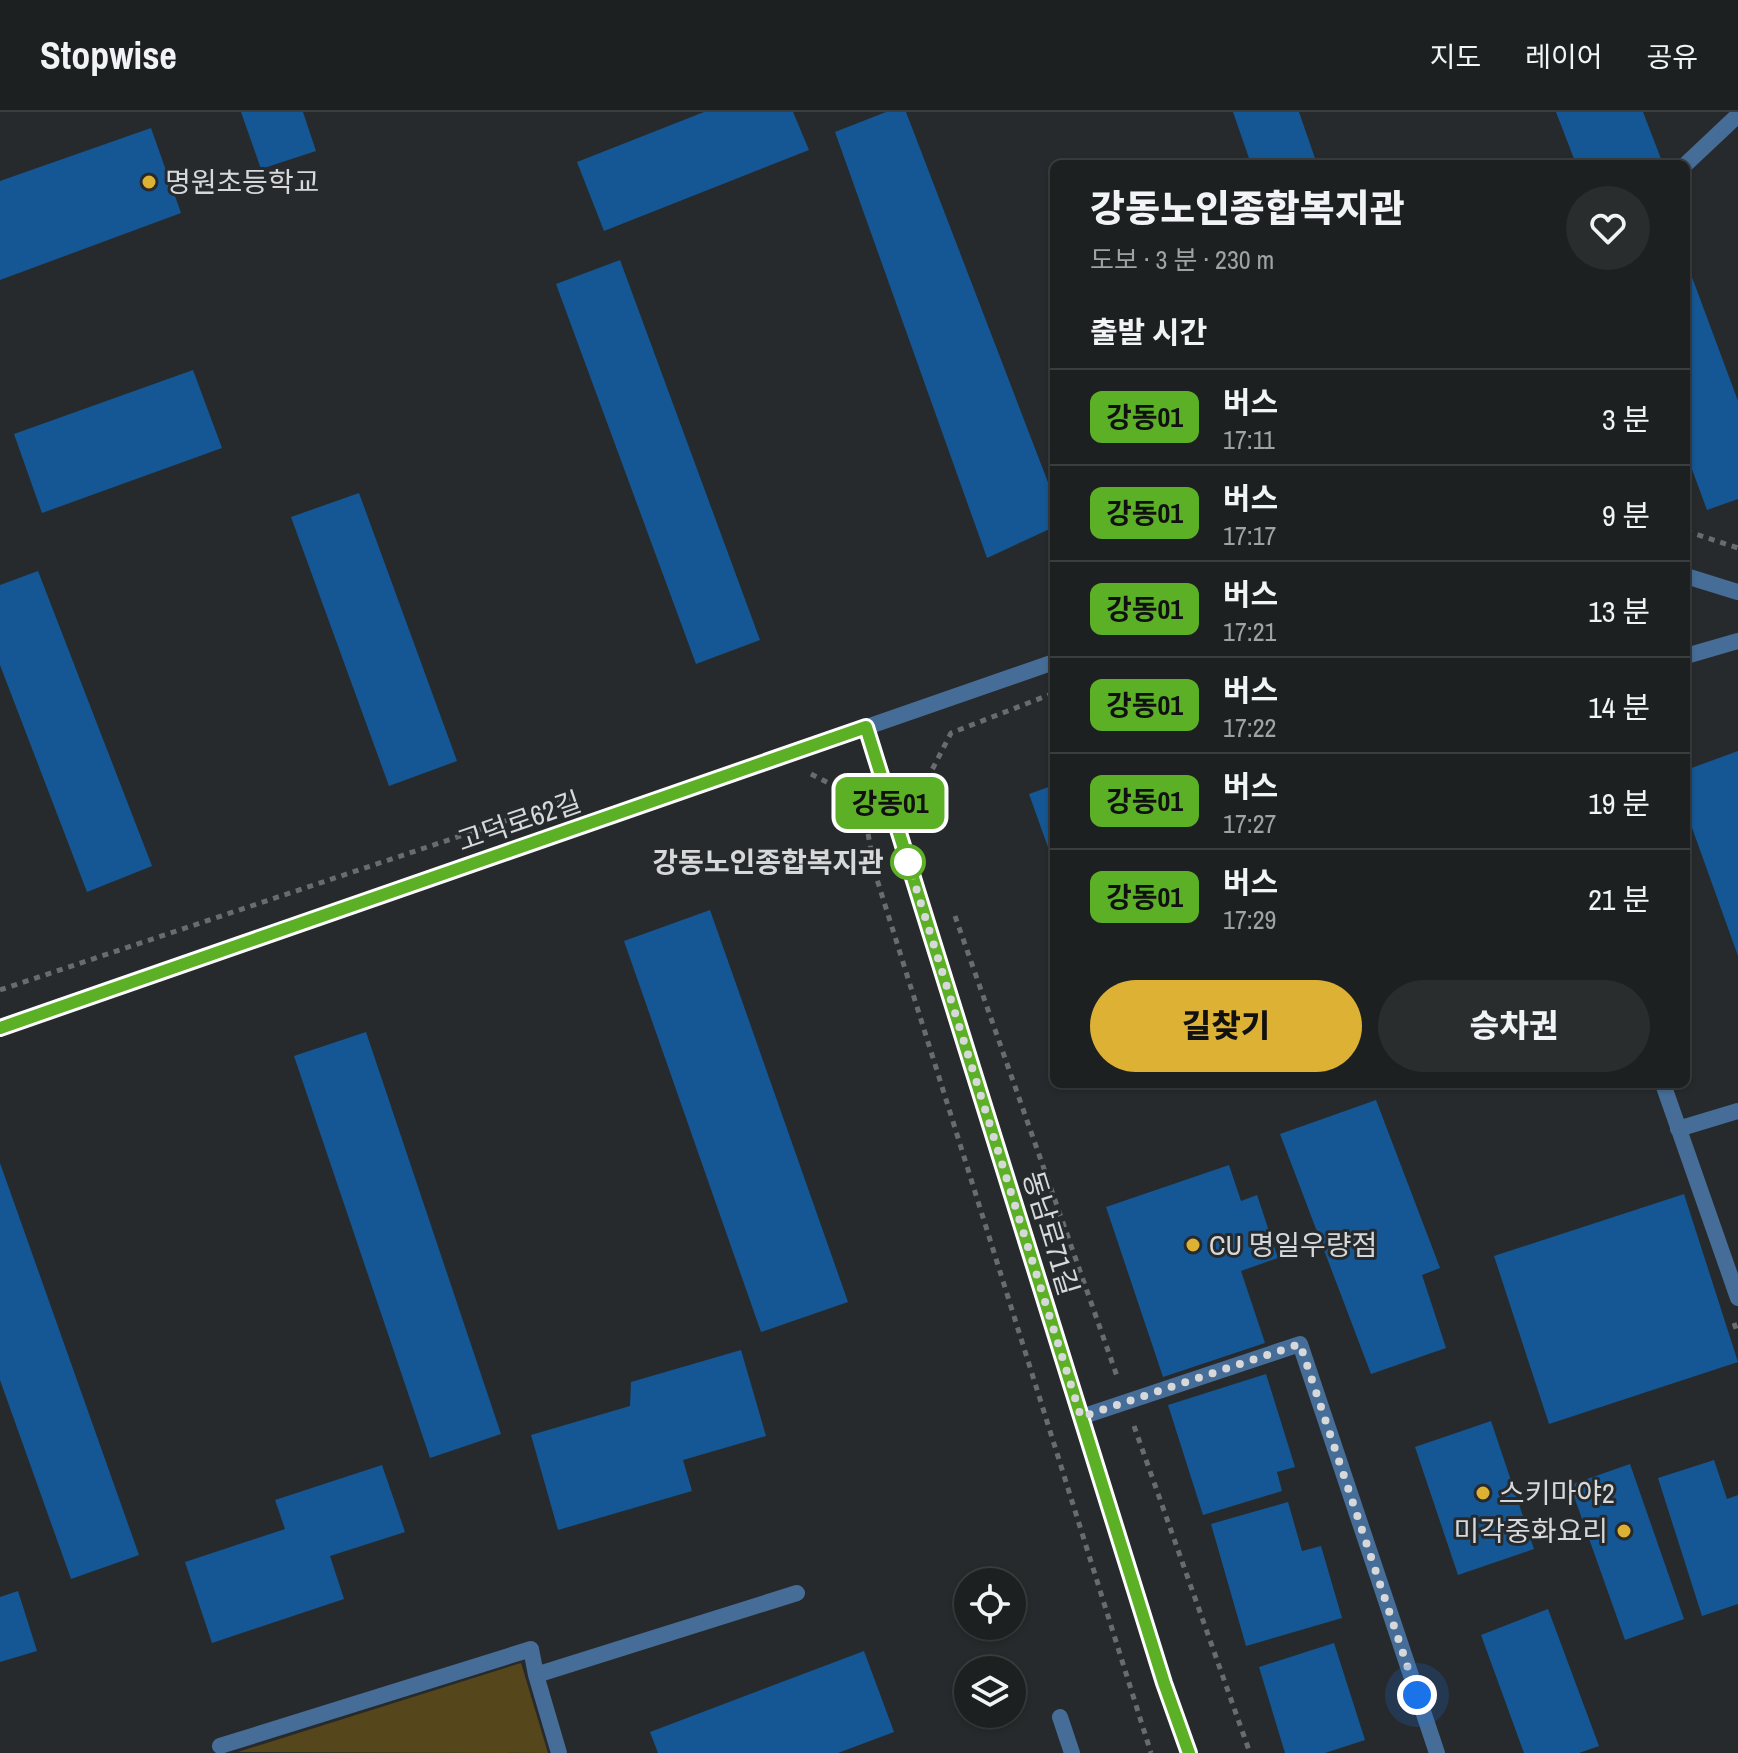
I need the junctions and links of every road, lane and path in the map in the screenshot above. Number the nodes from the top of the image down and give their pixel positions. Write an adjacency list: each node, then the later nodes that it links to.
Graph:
1 (1738, 115): 2 (street)
2 (1690, 160)
3 (1690, 532): 4 (path)
4 (1738, 548)
5 (1690, 577): 6 (street)
6 (1738, 592)
7 (1738, 641): 8 (street)
8 (1690, 655)
9 (1050, 663): 11 (street, 고덕로62길)
10 (1050, 695): 13 (path)
11 (866, 727): 17 (street, 고덕로62길); 23 (street, 동남로71길)
12 (581, 796): 16 (path)
13 (915, 803)
14 (866, 824): 30 (path)
15 (952, 908): 22 (path)
16 (0, 990)
17 (0, 1028)
18 (1664, 1088): 20 (street)
19 (1738, 1111): 20 (street)
20 (1678, 1129): 21 (street)
21 (1738, 1298)
22 (1126, 1402): 23 (street); 32 (path); 33 (street)
23 (1081, 1417): 31 (street, 동남로71길)
24 (797, 1593): 25 (street)
25 (536, 1675): 27 (street); 28 (street)
26 (1060, 1717): 29 (street)
27 (220, 1746)
28 (559, 1753)
29 (1072, 1753)
30 (1151, 1753)
31 (1189, 1753)
32 (1250, 1753)
33 (1437, 1753)

